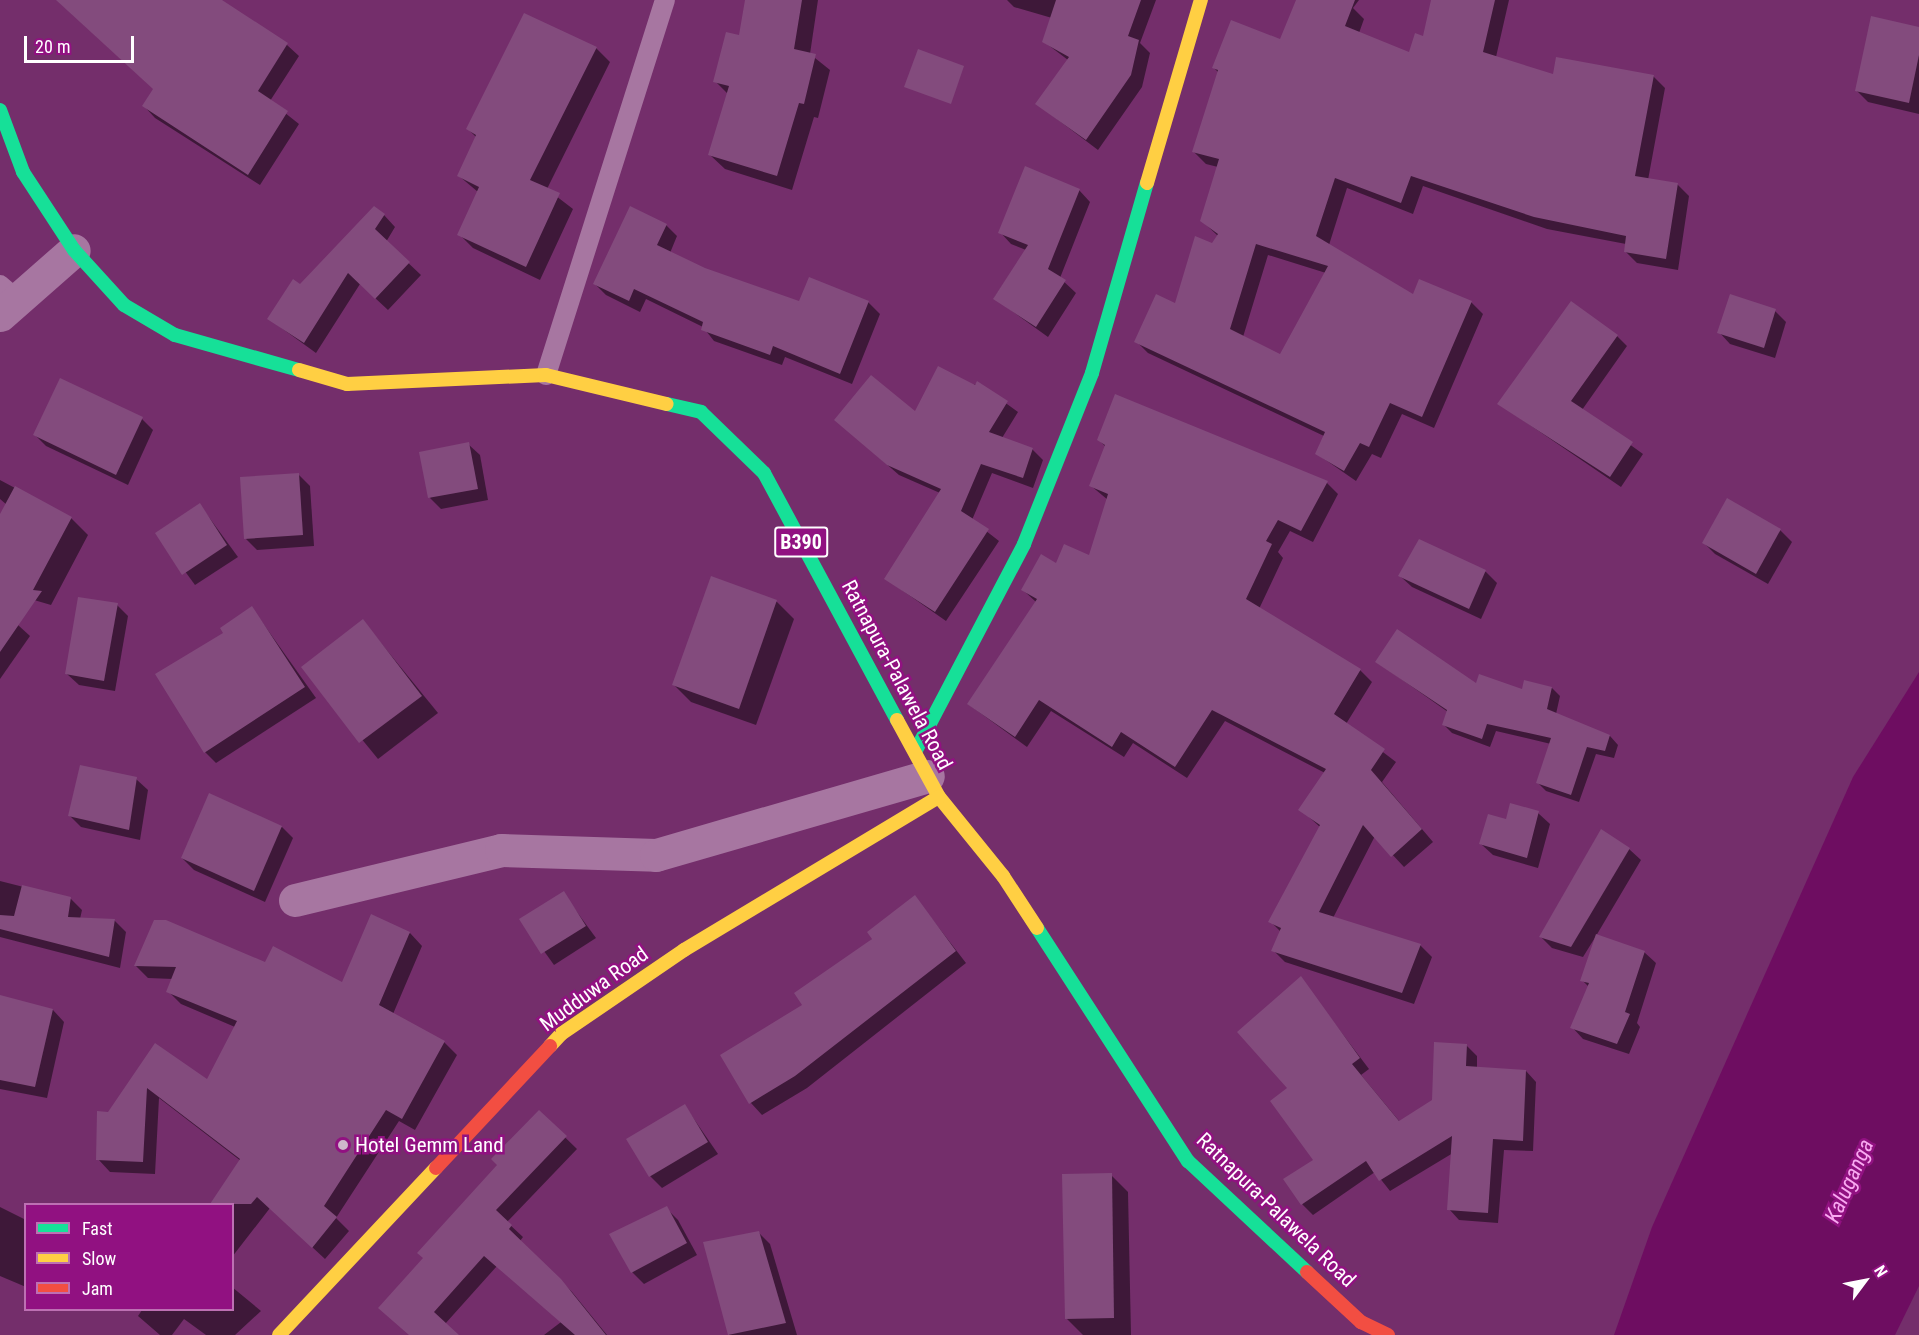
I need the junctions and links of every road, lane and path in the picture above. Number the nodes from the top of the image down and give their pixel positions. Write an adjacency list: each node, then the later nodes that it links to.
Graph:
1 (665, 0): 6 (lane)
2 (1201, 0): 7 (main road)
3 (0, 110): 4 (main road, Ratnapura-Palawela Road / B390)
4 (74, 250): 5 (street); 6 (main road, Ratnapura-Palawela Road / B390)
5 (6, 300)
6 (546, 375): 7 (main road, Ratnapura-Palawela Road / B390)
7 (928, 775): 8 (street); 9 (main road, Mudduwa Road); 10 (main road, Ratnapura-Palawela Road / B390)
8 (295, 900)
9 (279, 1335)
10 (1388, 1335)

